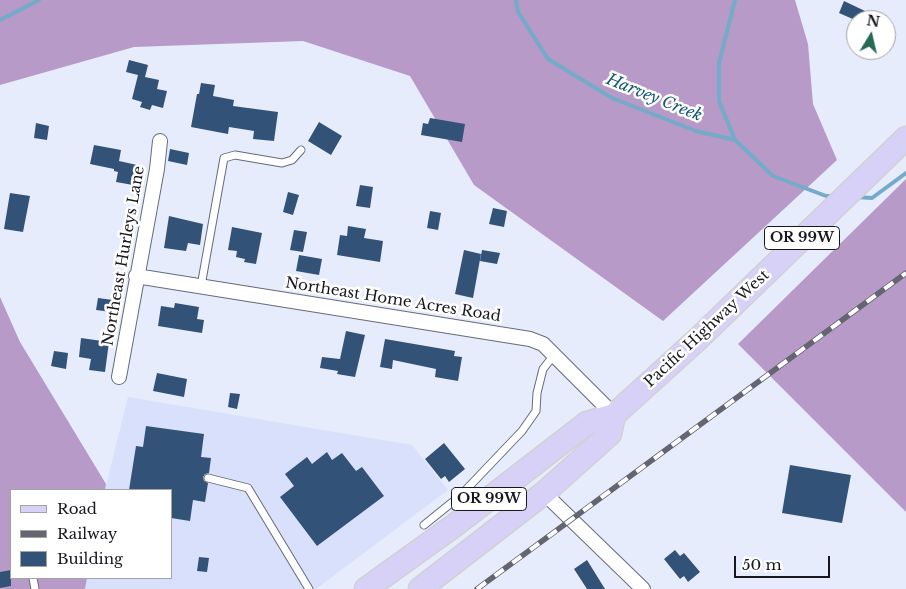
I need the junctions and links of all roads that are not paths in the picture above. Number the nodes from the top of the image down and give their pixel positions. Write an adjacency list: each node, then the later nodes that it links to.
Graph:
1 (906, 138): 8 (main road, Pacific Highway West / OR 99W)
2 (160, 141): 4 (street, Northeast Hurleys Lane)
3 (301, 150): 5 (lane)
4 (136, 276): 5 (street, Northeast Home Acres Road); 7 (street, Northeast Hurleys Lane)
5 (201, 286): 6 (street, Northeast Home Acres Road)
6 (554, 355): 8 (street, Northeast Home Acres Road); 11 (lane)
7 (119, 376)
8 (614, 415): 10 (main road, Pacific Highway West / OR 99W); 13 (main road, Pacific Highway West / OR 99W)
9 (208, 478): 12 (lane)
10 (544, 493): 14 (main road, Pacific Highway West / OR 99W); 15 (street)
11 (424, 525)
12 (309, 589)
13 (366, 589)
14 (420, 589)
15 (643, 589)

